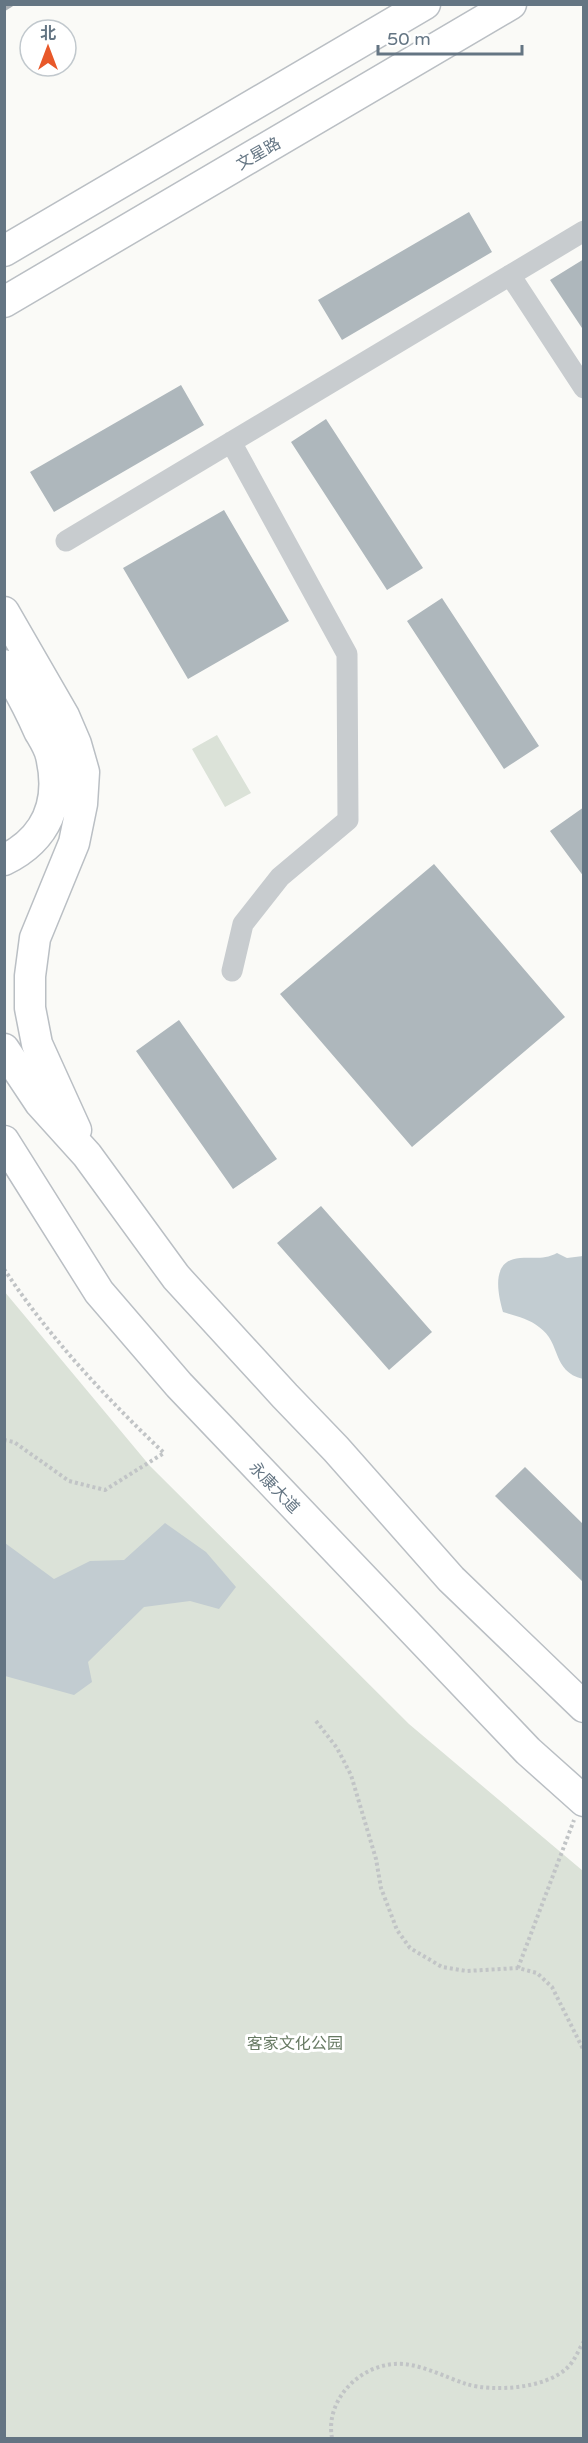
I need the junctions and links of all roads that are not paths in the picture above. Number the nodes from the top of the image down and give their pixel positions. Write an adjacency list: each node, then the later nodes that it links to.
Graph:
1 (425, 4): 4 (street)
2 (511, 4): 6 (street, 文星路)
3 (584, 231): 5 (street)
4 (4, 251)
5 (510, 275): 7 (street); 8 (street)
6 (4, 302)
7 (584, 388)
8 (231, 442): 9 (street); 13 (street)
9 (66, 541)
10 (4, 612): 16 (street)
11 (4, 665): 12 (street)
12 (4, 860)
13 (232, 971)
14 (4, 1049): 16 (street)
15 (4, 1141): 18 (street, 永康大道)
16 (87, 1155): 17 (street)
17 (584, 1707)
18 (582, 1801)

